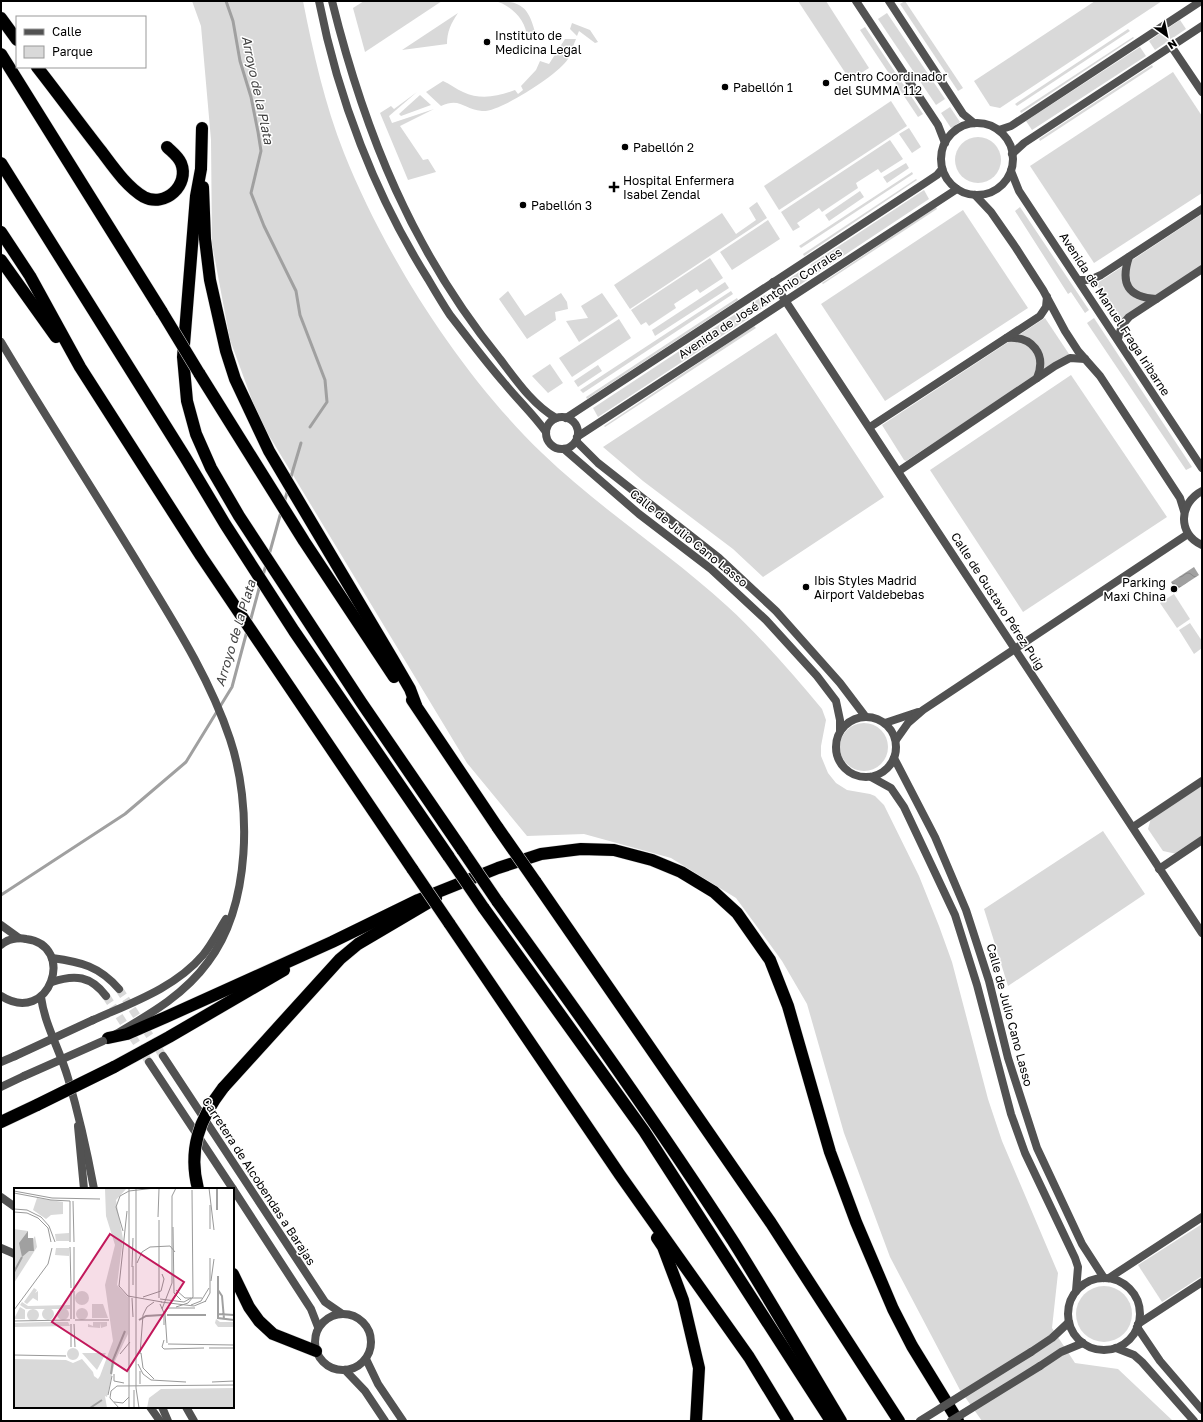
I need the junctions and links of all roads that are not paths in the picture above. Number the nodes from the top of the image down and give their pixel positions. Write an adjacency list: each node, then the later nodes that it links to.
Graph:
1 (318, 1): 44 (street)
2 (332, 1): 41 (street)
3 (856, 1): 16 (street)
4 (889, 1): 13 (street)
5 (1201, 1): 15 (street)
6 (1, 18): 8 (highway)
7 (1202, 26): 9 (street)
8 (16, 39)
9 (1172, 46): 12 (street); 18 (street)
10 (1, 54): 54 (highway, bridge)
11 (38, 68): 17 (highway)
12 (1202, 92)
13 (974, 123): 15 (street); 16 (street)
14 (202, 128): 20 (highway)
15 (999, 130): 18 (street)
16 (945, 143): 21 (street)
17 (167, 147)
18 (1012, 154): 22 (street)
19 (1, 163): 122 (highway, bridge)
20 (201, 169): 54 (highway); 123 (highway, bridge)
21 (942, 169): 23 (street); 31 (street, Avenida de José Antonio Corrales)
22 (1012, 171): 24 (street); 30 (street, Avenida de Manuel Fraga Iribarne)
23 (957, 189): 24 (street); 34 (street, Avenida de José Antonio Corrales)
24 (975, 195): 32 (street)
25 (1202, 209): 27 (street)
26 (1, 232): 39 (highway)
27 (1129, 257): 30 (street); 33 (street)
28 (1, 260): 39 (highway)
29 (1202, 269): 33 (street)
30 (1079, 280): 36 (street, Avenida de Manuel Fraga Iribarne)
31 (773, 282): 34 (street, Calle de Gustavo Pérez Puig); 42 (street, Avenida de José Antonio Corrales)
32 (1047, 297): 35 (street); 38 (street)
33 (1156, 299): 36 (street)
34 (786, 300): 43 (street, Calle de Gustavo Pérez Puig); 45 (street, Avenida de José Antonio Corrales)
35 (1007, 338): 40 (street); 43 (street)
36 (1118, 339): 47 (street, Avenida de Manuel Fraga Iribarne)
37 (1, 342): 67 (street)
38 (1085, 359): 40 (street); 50 (street)
39 (80, 368): 86 (highway, bridge)
40 (1037, 378): 48 (street)
41 (556, 418): 42 (street); 44 (street)
42 (566, 418): 45 (street)
43 (870, 427): 48 (street, Calle de Gustavo Pérez Puig)
44 (546, 432): 46 (street)
45 (577, 439): 46 (street); 56 (street, Calle de Julio Cano Lasso)
46 (564, 449): 58 (street, Calle de Julio Cano Lasso)
47 (1202, 468)
48 (899, 471): 53 (street, Calle de Gustavo Pérez Puig)
49 (1202, 491): 50 (street)
50 (1184, 511): 51 (street)
51 (1188, 534): 52 (street); 53 (street)
52 (1202, 545)
53 (1016, 648): 55 (street); 63 (street, Calle de Gustavo Pérez Puig)
54 (416, 705): 124 (highway, bridge)
55 (922, 710): 57 (street); 59 (street)
56 (865, 716): 57 (street); 58 (street)
57 (885, 723): 59 (street)
58 (840, 731): 61 (street)
59 (896, 740): 60 (street)
60 (894, 758): 61 (street); 99 (street, Calle de Julio Cano Lasso)
61 (871, 777): 101 (street, Calle de Julio Cano Lasso)
62 (1202, 781): 63 (street)
63 (1133, 827): 65 (street, Calle de Gustavo Pérez Puig)
64 (1202, 840): 65 (street)
65 (1160, 869): 69 (street, Calle de Gustavo Pérez Puig)
66 (450, 888): 71 (highway); 89 (highway, bridge); 97 (highway)
67 (234, 904): 79 (street); 81 (street, bridge)
68 (1, 925): 70 (street)
69 (1202, 933)
70 (19, 938): 72 (street); 73 (street)
71 (332, 942): 79 (highway); 85 (highway, bridge)
72 (1, 945)
73 (52, 958): 74 (street); 75 (street)
74 (52, 982): 77 (street); 78 (street)
75 (119, 989)
76 (1, 996): 78 (street)
77 (106, 996)
78 (41, 997): 84 (street)
79 (105, 1039): 83 (street, bridge)
80 (163, 1056): 102 (street, Carretera de Alcobendas a Barajas)
81 (1, 1062)
82 (150, 1062): 90 (street)
83 (1, 1087)
84 (76, 1107): 87 (street); 88 (street)
85 (1, 1122)
86 (620, 1175): 120 (highway); 121 (highway)
87 (84, 1188)
88 (94, 1188)
89 (198, 1188)
90 (232, 1188)
91 (234, 1191): 105 (street)
92 (1, 1197): 93 (street)
93 (14, 1206)
94 (1202, 1217): 99 (street)
95 (1, 1248): 96 (street)
96 (14, 1254)
97 (876, 1269): 127 (highway); 128 (highway)
98 (234, 1276): 108 (highway)
99 (1107, 1278): 101 (street); 104 (street)
100 (1202, 1282): 104 (street)
101 (1076, 1291): 103 (street)
102 (341, 1314): 105 (street); 109 (street)
103 (1068, 1322): 106 (street); 125 (street, bridge)
104 (1138, 1325): 107 (street); 114 (street)
105 (318, 1327): 108 (street)
106 (1083, 1343): 107 (street); 126 (street, bridge)
107 (1116, 1348): 129 (street)
108 (316, 1351): 110 (street)
109 (366, 1358): 110 (street); 119 (street)
110 (345, 1370): 118 (street)
111 (151, 1408): 115 (street)
112 (162, 1408): 116 (street)
113 (187, 1408): 117 (street)
114 (1202, 1410)
115 (160, 1421)
116 (168, 1421)
117 (194, 1421)
118 (385, 1421)
119 (403, 1421)
120 (696, 1421)
121 (788, 1421)
122 (831, 1421)
123 (841, 1421)
124 (899, 1421)
125 (920, 1421)
126 (951, 1421)
127 (958, 1421)
128 (966, 1421)
129 (1194, 1421)

